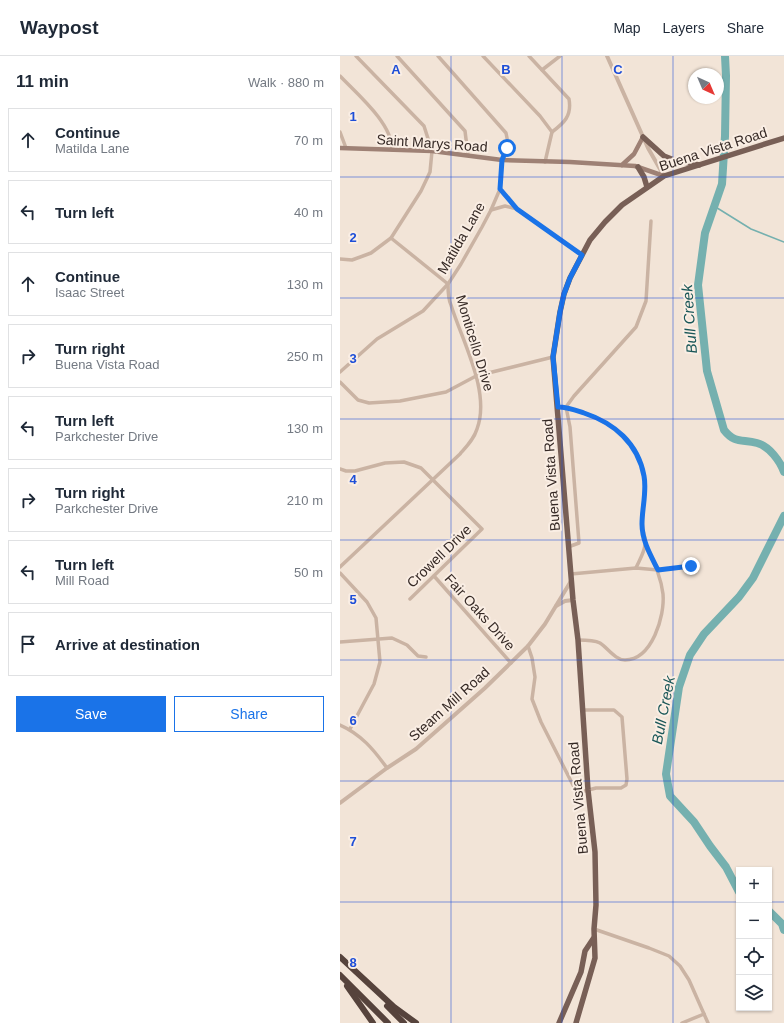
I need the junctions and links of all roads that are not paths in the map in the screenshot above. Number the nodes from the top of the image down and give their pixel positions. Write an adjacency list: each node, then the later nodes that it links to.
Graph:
1 (356, 56): 17 (street)
2 (398, 56): 18 (street)
3 (438, 56): 19 (street, Matilda Lane)
4 (483, 56): 11 (street)
5 (529, 56): 8 (street)
6 (560, 56): 8 (street)
7 (607, 56): 12 (street)
8 (542, 70): 11 (street)
9 (340, 76): 16 (street)
10 (340, 132): 15 (street)
11 (552, 132): 20 (street)
12 (643, 137): 21 (main road); 22 (main road); 24 (street)
13 (784, 138): 22 (main road, Buena Vista Road)
14 (340, 148): 15 (main road, Saint Marys Road)
15 (346, 148): 16 (main road, Saint Marys Road)
16 (392, 150): 17 (main road, Saint Marys Road)
17 (432, 151): 18 (main road, Saint Marys Road); 30 (street)
18 (468, 156): 19 (main road, Saint Marys Road)
19 (502, 160): 20 (main road, Saint Marys Road); 26 (street, Matilda Lane)
20 (545, 162): 21 (main road, Saint Marys Road)
21 (622, 165): 23 (main road, Saint Marys Road)
22 (699, 165): 24 (main road, Buena Vista Road)
23 (638, 167): 24 (main road, Saint Marys Road); 25 (main road)
24 (664, 176): 25 (main road, Buena Vista Road)
25 (648, 187): 31 (main road, Buena Vista Road)
26 (500, 189): 27 (street); 28 (street, Matilda Lane)
27 (517, 209): 28 (street); 31 (street)
28 (491, 210): 33 (street, Matilda Lane)
29 (651, 220): 39 (street)
30 (391, 238): 32 (street); 33 (street, Monticello Drive)
31 (582, 255): 34 (main road, Buena Vista Road)
32 (340, 259)
33 (448, 284): 35 (street, Matilda Lane); 36 (street, Monticello Drive)
34 (553, 357): 36 (street); 38 (main road, Buena Vista Road)
35 (340, 372)
36 (476, 376): 37 (street); 41 (street, Monticello Drive)
37 (340, 382)
38 (558, 407): 39 (street); 43 (main road, Buena Vista Road)
39 (566, 407): 42 (street); 43 (street)
40 (340, 469): 41 (street)
41 (434, 479): 45 (street, Monticello Drive); 50 (street, Crowell Drive)
42 (646, 545): 46 (street); 47 (street)
43 (568, 547): 49 (main road, Buena Vista Road)
44 (691, 566): 47 (street)
45 (340, 567)
46 (636, 568): 47 (street); 49 (street)
47 (658, 570): 56 (street)
48 (340, 573): 55 (street)
49 (571, 574): 51 (main road, Buena Vista Road)
50 (434, 576): 52 (street, Crowell Drive); 60 (street, Fair Oaks Drive)
51 (571, 581): 53 (main road, Buena Vista Road); 54 (street, Steam Mill Road)
52 (410, 599)
53 (573, 600): 54 (street); 56 (main road, Buena Vista Road)
54 (556, 606): 58 (street, Steam Mill Road)
55 (378, 639): 57 (street); 59 (street); 63 (street)
56 (578, 640): 61 (main road, Buena Vista Road)
57 (340, 642)
58 (528, 646): 60 (street, Steam Mill Road); 65 (street, Fair Oaks Drive)
59 (426, 657)
60 (511, 663): 64 (street, Steam Mill Road)
61 (583, 710): 65 (main road, Buena Vista Road); 65 (street)
62 (340, 725): 63 (street)
63 (350, 729): 64 (street)
64 (387, 768): 66 (street, Steam Mill Road)
65 (588, 790): 67 (main road, Buena Vista Road)
66 (340, 803)
67 (594, 929): 68 (main road, Buena Vista Road); 71 (street)
68 (593, 939): 76 (main road, Buena Vista Road); 77 (main road, Buena Vista Road)
69 (340, 957): 74 (highway); 75 (highway)
70 (340, 976): 72 (highway); 73 (highway)
71 (704, 1014): 78 (street); 79 (street)
72 (373, 1023)
73 (388, 1023)
74 (404, 1023)
75 (416, 1023)
76 (559, 1023)
77 (576, 1023)
78 (682, 1023)
79 (708, 1023)

